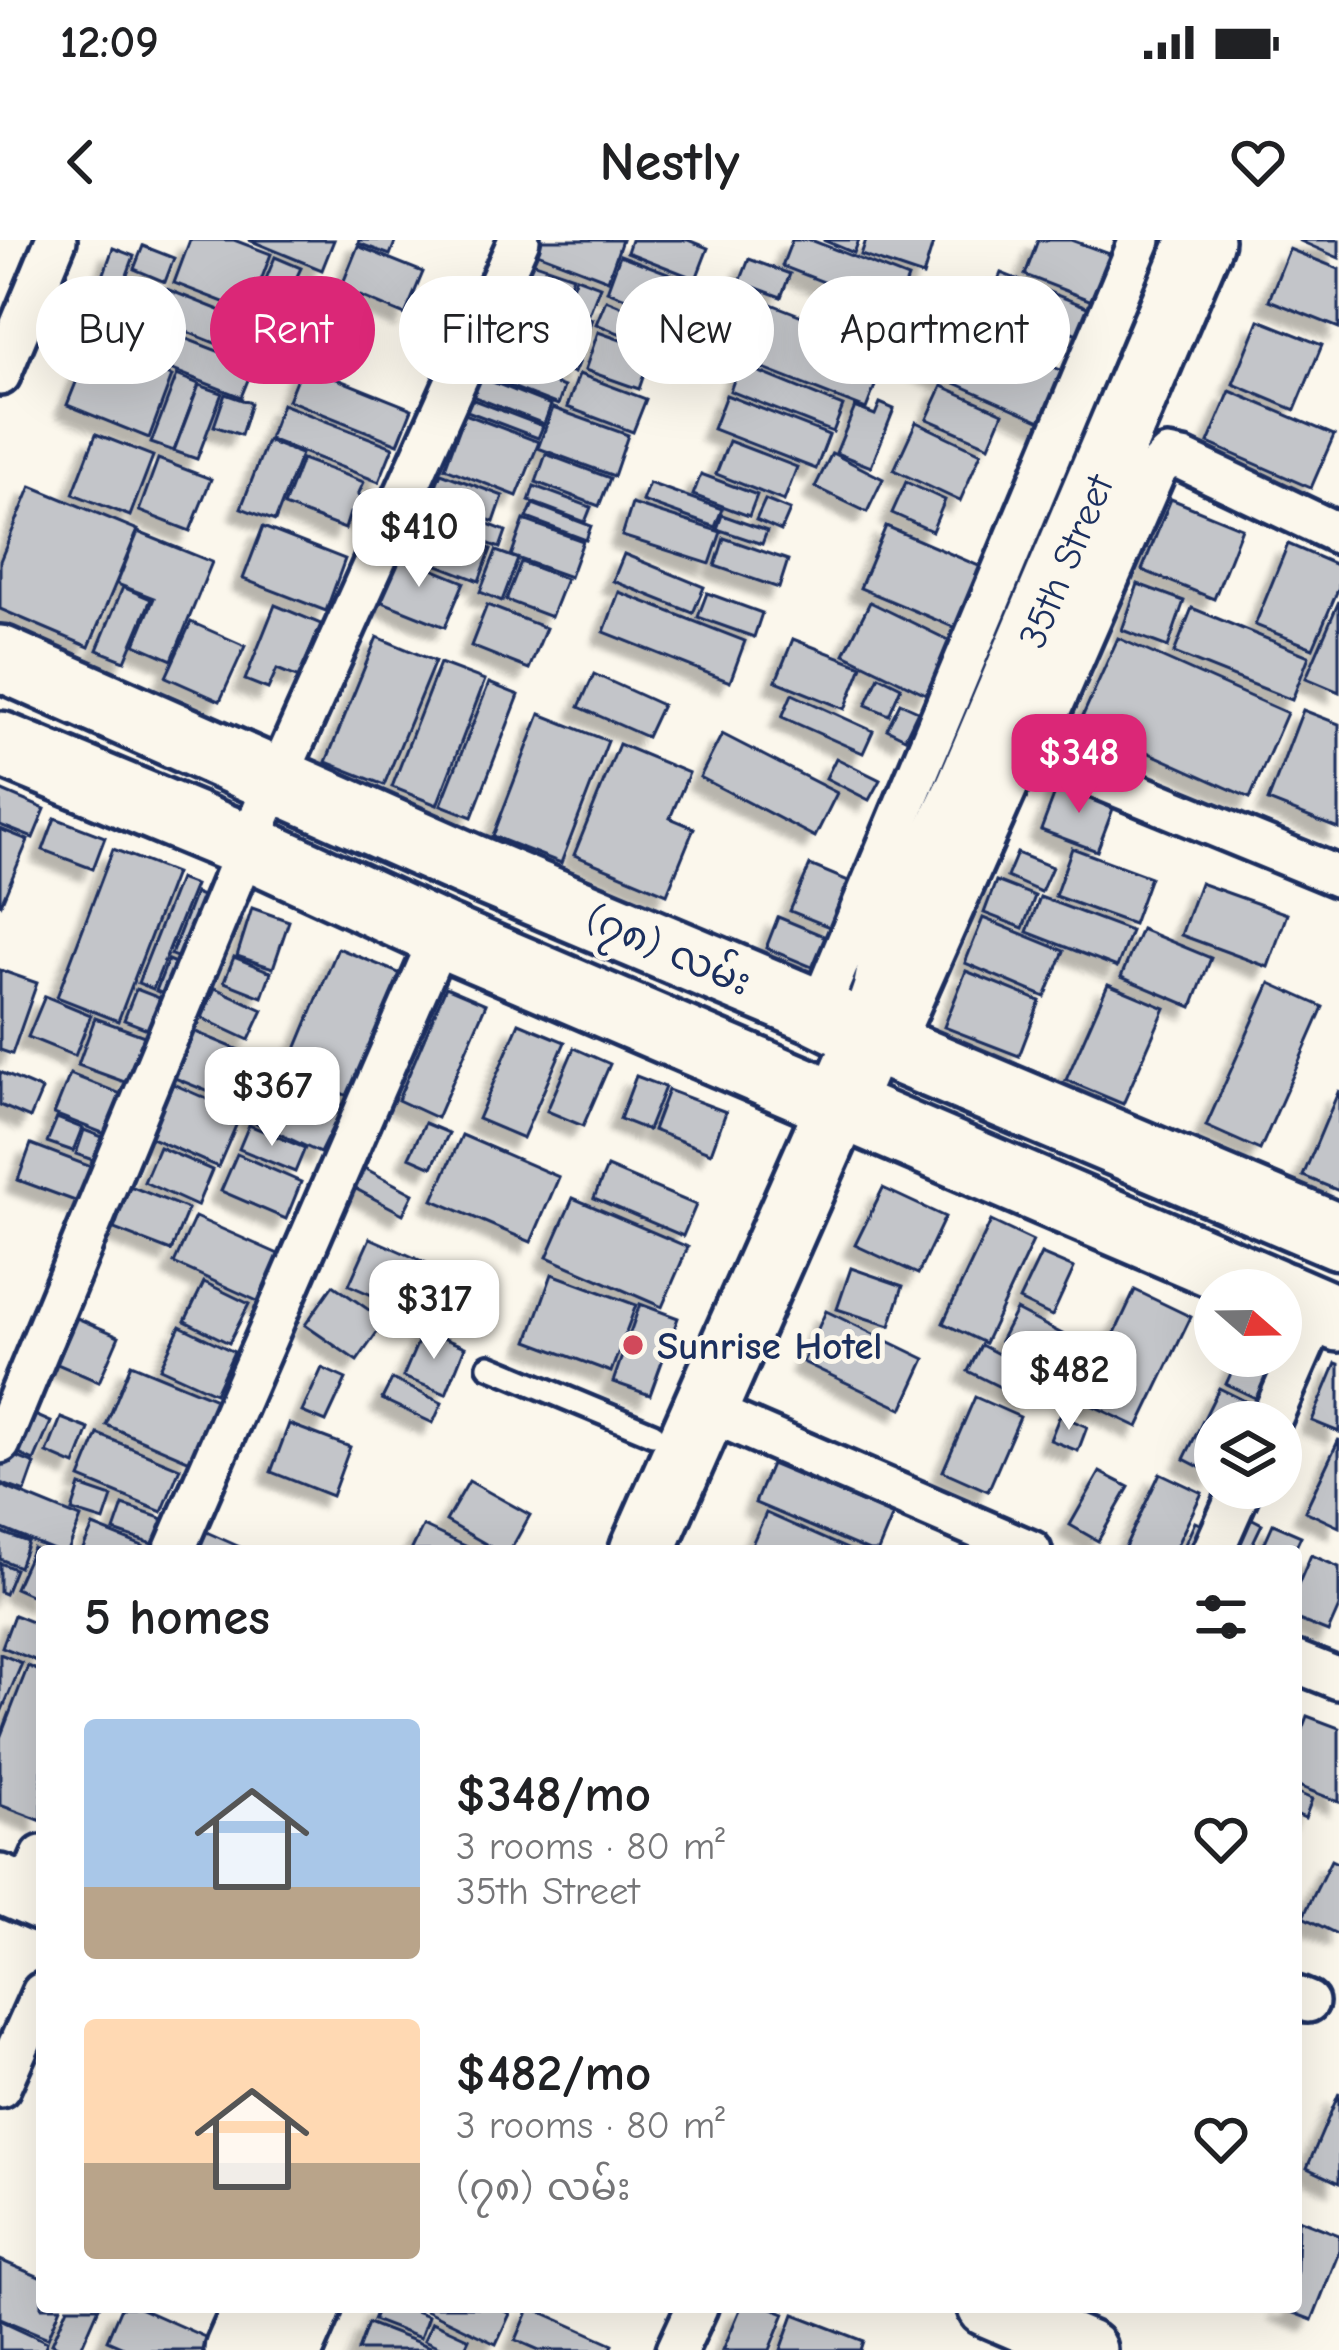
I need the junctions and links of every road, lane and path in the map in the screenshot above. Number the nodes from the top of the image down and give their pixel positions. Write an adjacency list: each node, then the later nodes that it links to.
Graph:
1 (519, 240): 10 (street)
2 (1140, 240): 14 (street)
3 (1201, 240): 14 (main road, 35th Street)
4 (43, 244): 5 (street)
5 (0, 375)
6 (1339, 534): 8 (street)
7 (0, 658): 10 (main road, (၇၈) လမ်း)
8 (1031, 733): 12 (street); 14 (street)
9 (0, 744): 11 (main road, (၇၈) လမ်း)
10 (277, 781): 11 (street); 14 (main road, (၇၈) လမ်း)
11 (248, 846): 13 (main road, (၇၈) လမ်း); 21 (street)
12 (1339, 877)
13 (441, 935): 15 (main road, (၇၈) လမ်း); 23 (street)
14 (854, 1029): 15 (main road, 35th Street); 16 (main road, (၇၈) လမ်း)
15 (821, 1097): 17 (main road, (၇၈) လမ်း); 20 (main road, 35th Street)
16 (1339, 1237)
17 (1303, 1303): 19 (street)
18 (489, 1366): 20 (lane)
19 (1276, 1401)
20 (678, 1421): 24 (main road, 35th Street); 25 (main road, 35th Street); 26 (street)
21 (0, 1443)
22 (1232, 1509): 27 (street)
23 (177, 1545)
24 (602, 1545)
25 (644, 1545)
26 (1015, 1545)
27 (1216, 1545)
28 (1302, 1664): 29 (street)
29 (1339, 1679)
30 (36, 2006): 31 (street)
31 (0, 2087)
32 (253, 2313): 37 (main road)
33 (306, 2313): 38 (main road)
34 (694, 2313): 39 (street)
35 (999, 2313): 36 (street)
36 (1067, 2346)
37 (237, 2350)
38 (290, 2350)
39 (677, 2350)

